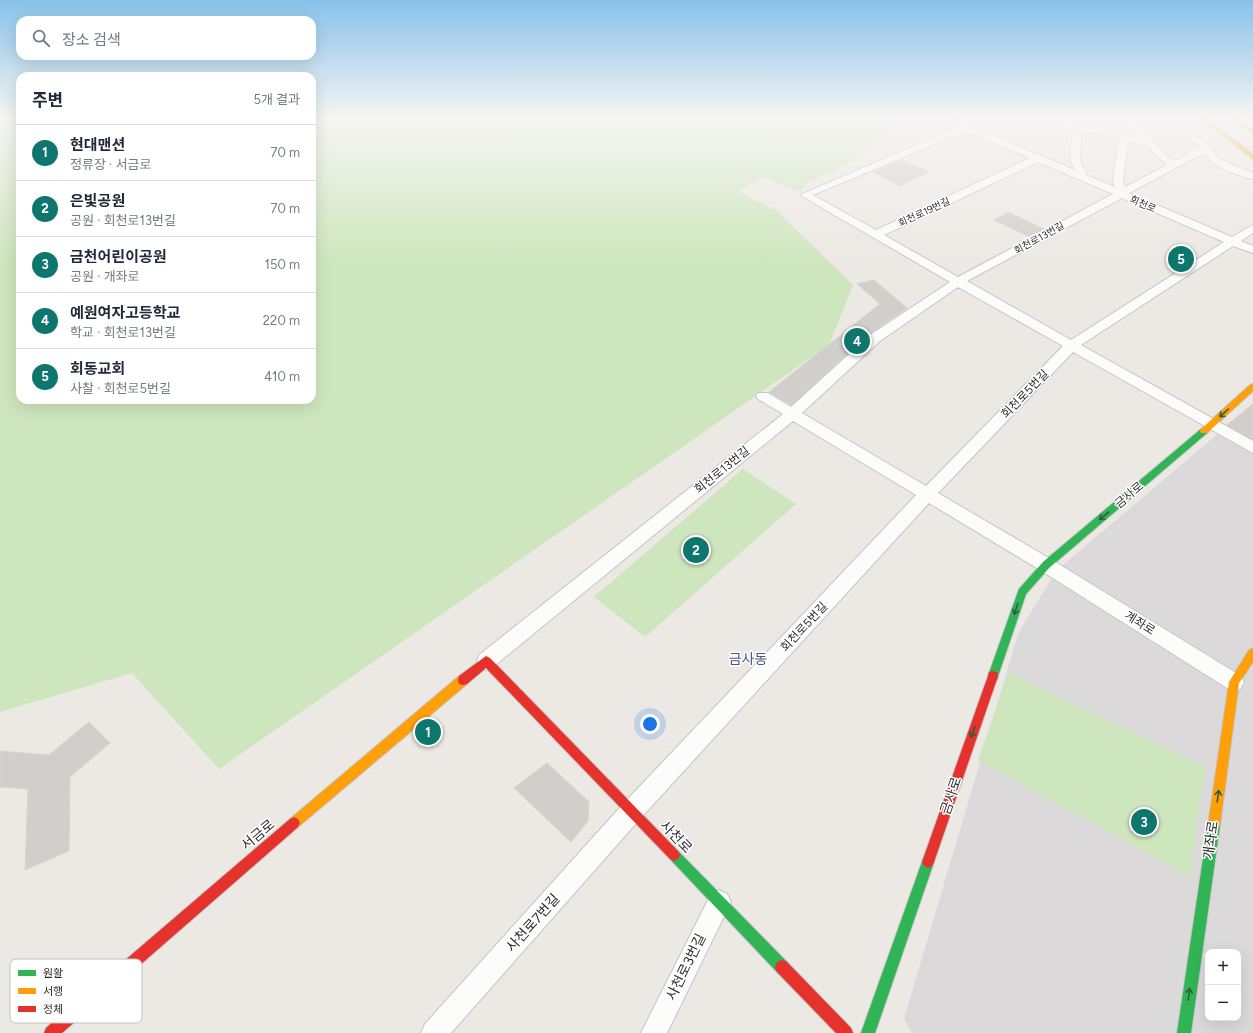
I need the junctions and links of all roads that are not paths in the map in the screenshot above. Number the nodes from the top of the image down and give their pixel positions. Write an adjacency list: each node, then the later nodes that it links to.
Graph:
1 (874, 166): 12 (street)
2 (1021, 166): 12 (street, 회천로19번길)
3 (1057, 166): 9 (street, 회천로)
4 (1077, 166): 9 (street)
5 (1121, 166): 10 (street)
6 (1172, 166): 10 (street, 회천로13번길)
7 (1230, 166): 8 (street)
8 (1253, 176)
9 (1081, 177): 10 (street, 회천로)
10 (1122, 193): 13 (street, 회천로); 15 (street, 회천로13번길)
11 (1253, 228): 13 (street)
12 (875, 235): 15 (street)
13 (1232, 241): 14 (street, 회천로); 16 (street, 회천로5번길)
14 (1253, 250)
15 (959, 281): 16 (street); 19 (street, 회천로13번길)
16 (1072, 345): 20 (street); 22 (street, 회천로5번길)
17 (1253, 387): 20 (main road, 금사로, one-way to 20)
18 (762, 396): 19 (street)
19 (792, 414): 22 (street); 25 (street, 회천로13번길)
20 (1212, 424): 21 (street); 23 (main road, 금사로, one-way to 23)
21 (1253, 448)
22 (927, 494): 23 (street); 27 (street, 회천로5번길)
23 (1046, 565): 26 (street, 계좌로); 35 (main road, 금사로, one-way to 35)
24 (1253, 653): 26 (main road, 개좌로)
25 (486, 661): 27 (main road, 사천로); 29 (main road, 서금로)
26 (1234, 682): 36 (main road, 개좌로, one-way to 26)
27 (631, 812): 28 (main road, 사천로); 32 (street, 사천로7번길)
28 (718, 902): 33 (street, 사천로3번길); 34 (main road, 사천로)
29 (136, 959)
30 (62, 1023): 31 (main road, 서금로)
31 (51, 1033)
32 (434, 1033)
33 (654, 1033)
34 (846, 1033)
35 (868, 1033)
36 (1184, 1033)

